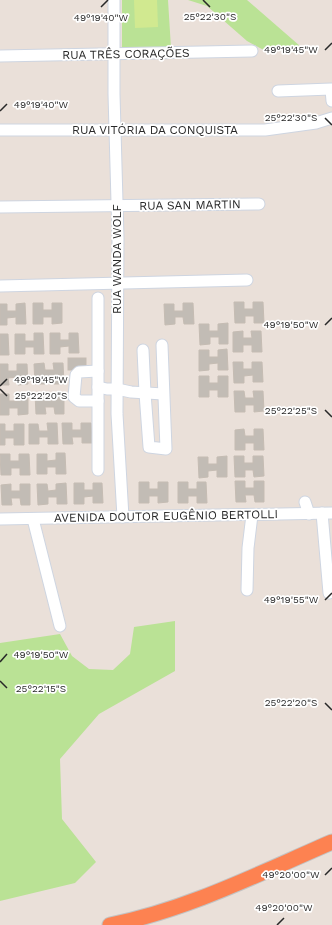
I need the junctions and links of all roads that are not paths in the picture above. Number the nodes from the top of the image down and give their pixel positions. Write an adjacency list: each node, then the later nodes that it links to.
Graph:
1 (114, 0): 3 (street, RUA WANDA WOLF)
2 (252, 51): 3 (street, RUA TRÊS CORAÇÕES)
3 (115, 54): 4 (street, RUA TRÊS CORAÇÕES); 9 (street, RUA WANDA WOLF)
4 (0, 56)
5 (278, 91): 6 (street)
6 (332, 101)
7 (332, 118): 9 (street, RUA VITÓRIA DA CONQUISTA)
8 (0, 130): 9 (street, RUA VITÓRIA DA CONQUISTA)
9 (115, 131): 11 (street, RUA WANDA WOLF)
10 (259, 204): 11 (street, RUA SAN MARTIN)
11 (116, 206): 12 (street, RUA SAN MARTIN); 14 (street, RUA WANDA WOLF)
12 (0, 207)
13 (247, 280): 14 (street)
14 (118, 283): 15 (street); 21 (street, RUA WANDA WOLF)
15 (0, 286)
16 (98, 298): 19 (street)
17 (162, 345): 23 (street)
18 (144, 350): 22 (street)
19 (98, 371): 20 (street); 24 (street)
20 (98, 387): 21 (street); 24 (street)
21 (117, 389): 22 (street); 30 (street, RUA WANDA WOLF)
22 (145, 393): 23 (street); 23 (street)
23 (164, 394)
24 (98, 401): 25 (street)
25 (98, 470)
26 (305, 502): 28 (street)
27 (327, 513): 28 (street, AVENIDA DOUTOR EUGÊNIO BERTOLLI); 34 (street)
28 (309, 514): 29 (street, AVENIDA DOUTOR EUGÊNIO BERTOLLI)
29 (252, 515): 30 (street, AVENIDA DOUTOR EUGÊNIO BERTOLLI); 33 (street)
30 (123, 517): 32 (street, AVENIDA DOUTOR EUGÊNIO BERTOLLI)
31 (0, 519): 32 (street, AVENIDA DOUTOR EUGÊNIO BERTOLLI)
32 (33, 519): 35 (street)
33 (247, 590)
34 (329, 593)
35 (60, 626)
36 (332, 842): 37 (highway)
37 (110, 925)

